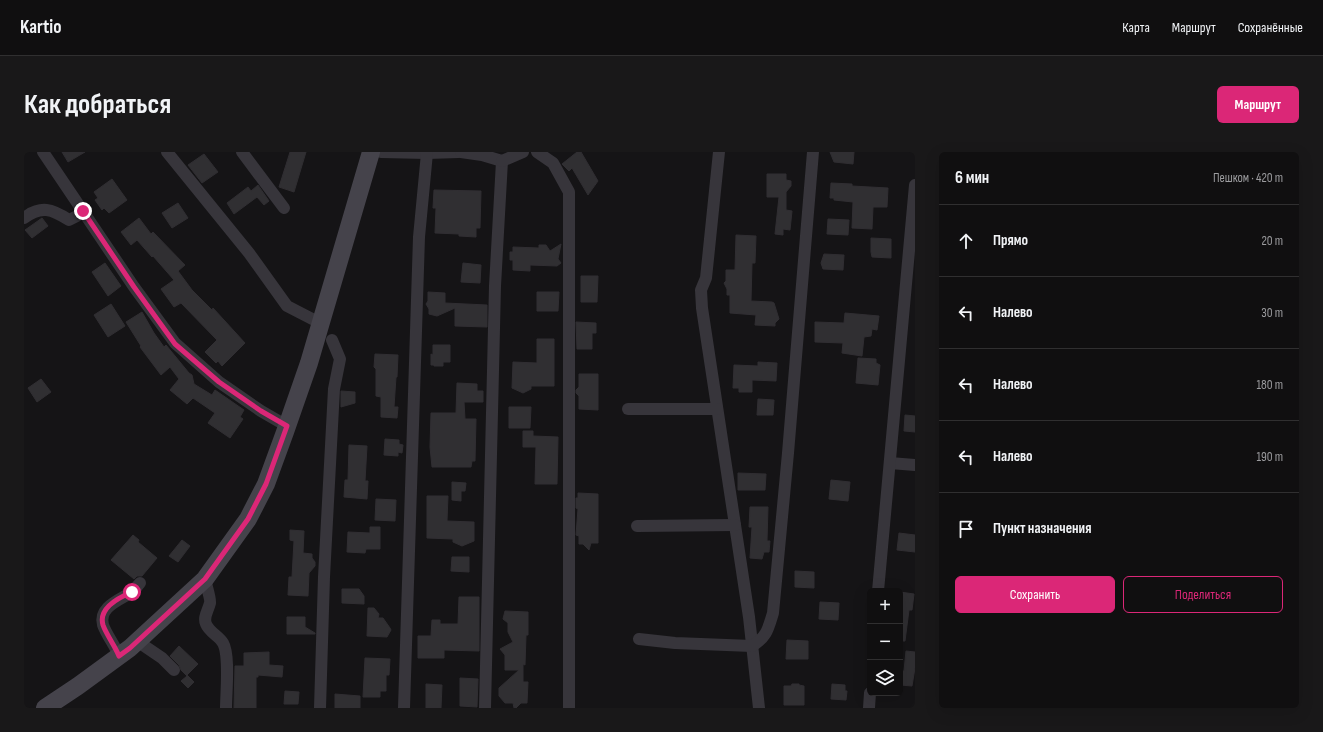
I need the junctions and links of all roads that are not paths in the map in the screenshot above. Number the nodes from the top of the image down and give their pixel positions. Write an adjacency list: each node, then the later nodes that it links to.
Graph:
1 (43, 152): 15 (street)
2 (167, 152): 17 (street)
3 (242, 152): 14 (street)
4 (372, 152): 17 (main road)
5 (381, 152): 11 (street)
6 (460, 152): 11 (street); 12 (street)
7 (523, 152): 12 (street)
8 (537, 152): 40 (street)
9 (719, 152): 20 (street)
10 (813, 152): 31 (street)
11 (427, 153): 38 (street)
12 (502, 161): 39 (street)
13 (915, 185): 22 (street)
14 (284, 208)
15 (83, 211): 16 (street); 21 (street)
16 (24, 218)
17 (320, 323): 21 (main road)
18 (332, 340): 37 (street)
19 (628, 409): 20 (street)
20 (717, 409): 24 (street)
21 (287, 426): 26 (main road)
22 (890, 463): 23 (street); 28 (street)
23 (915, 465)
24 (735, 525): 25 (street); 31 (street)
25 (637, 526)
26 (205, 579): 30 (main road); 36 (street)
27 (140, 583): 32 (street)
28 (878, 588)
29 (639, 639): 31 (street)
30 (137, 641): 32 (main road); 33 (street)
31 (752, 646): 41 (street)
32 (119, 656): 35 (main road)
33 (174, 670)
34 (870, 696): 42 (street)
35 (45, 708)
36 (226, 708)
37 (320, 708)
38 (404, 708)
39 (485, 708)
40 (569, 708)
41 (758, 708)
42 (869, 708)

